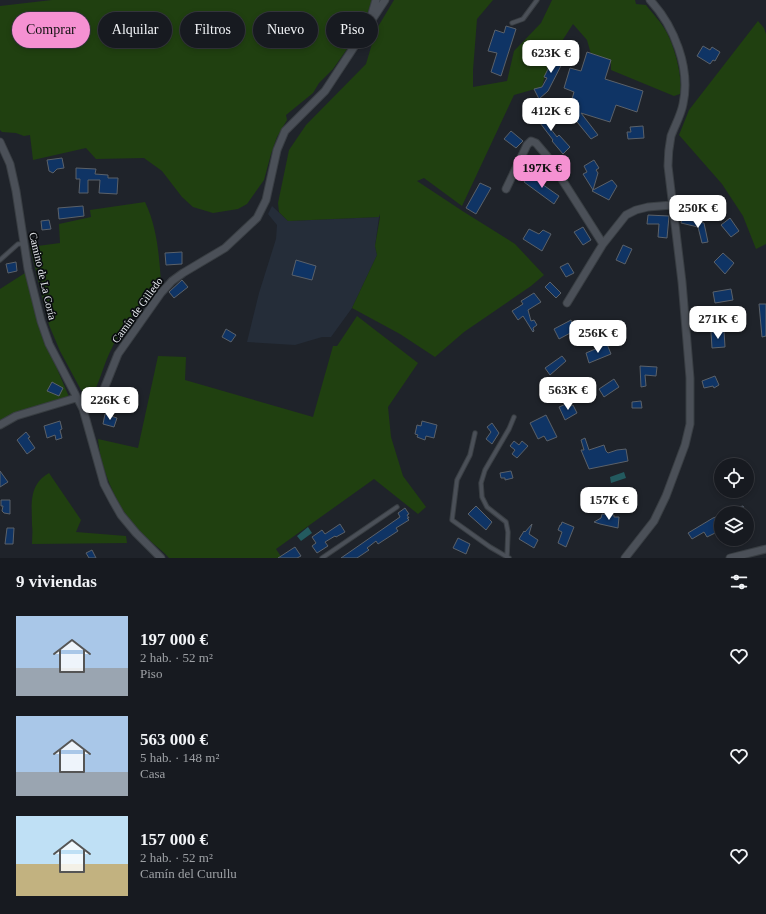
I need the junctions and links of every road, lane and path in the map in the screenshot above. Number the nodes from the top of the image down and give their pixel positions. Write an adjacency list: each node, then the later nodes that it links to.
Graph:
1 (376, 0): 5 (street, Camín de Gilledo)
2 (385, 0): 6 (street, Camín de Gilledo)
3 (538, 0): 7 (lane)
4 (650, 0): 11 (street)
5 (372, 12)
6 (377, 12)
7 (512, 23)
8 (355, 48): 17 (street, Camín de Gilledo)
9 (0, 142): 12 (street, Camino de La Coría)
10 (506, 189): 13 (street)
11 (672, 205): 13 (street); 26 (street)
12 (23, 244): 14 (lane); 16 (street, Camino de La Coría)
13 (603, 244): 15 (street)
14 (0, 260)
15 (566, 303)
16 (76, 398): 17 (street, Camino de La Coría); 19 (street)
17 (83, 409): 23 (street, Camino de La Coría)
18 (514, 416): 25 (lane)
19 (0, 425)
20 (474, 433): 25 (lane)
21 (397, 507): 24 (lane)
22 (766, 549): 27 (street)
23 (161, 558)
24 (322, 558)
25 (508, 558)
26 (625, 558)
27 (730, 558)

